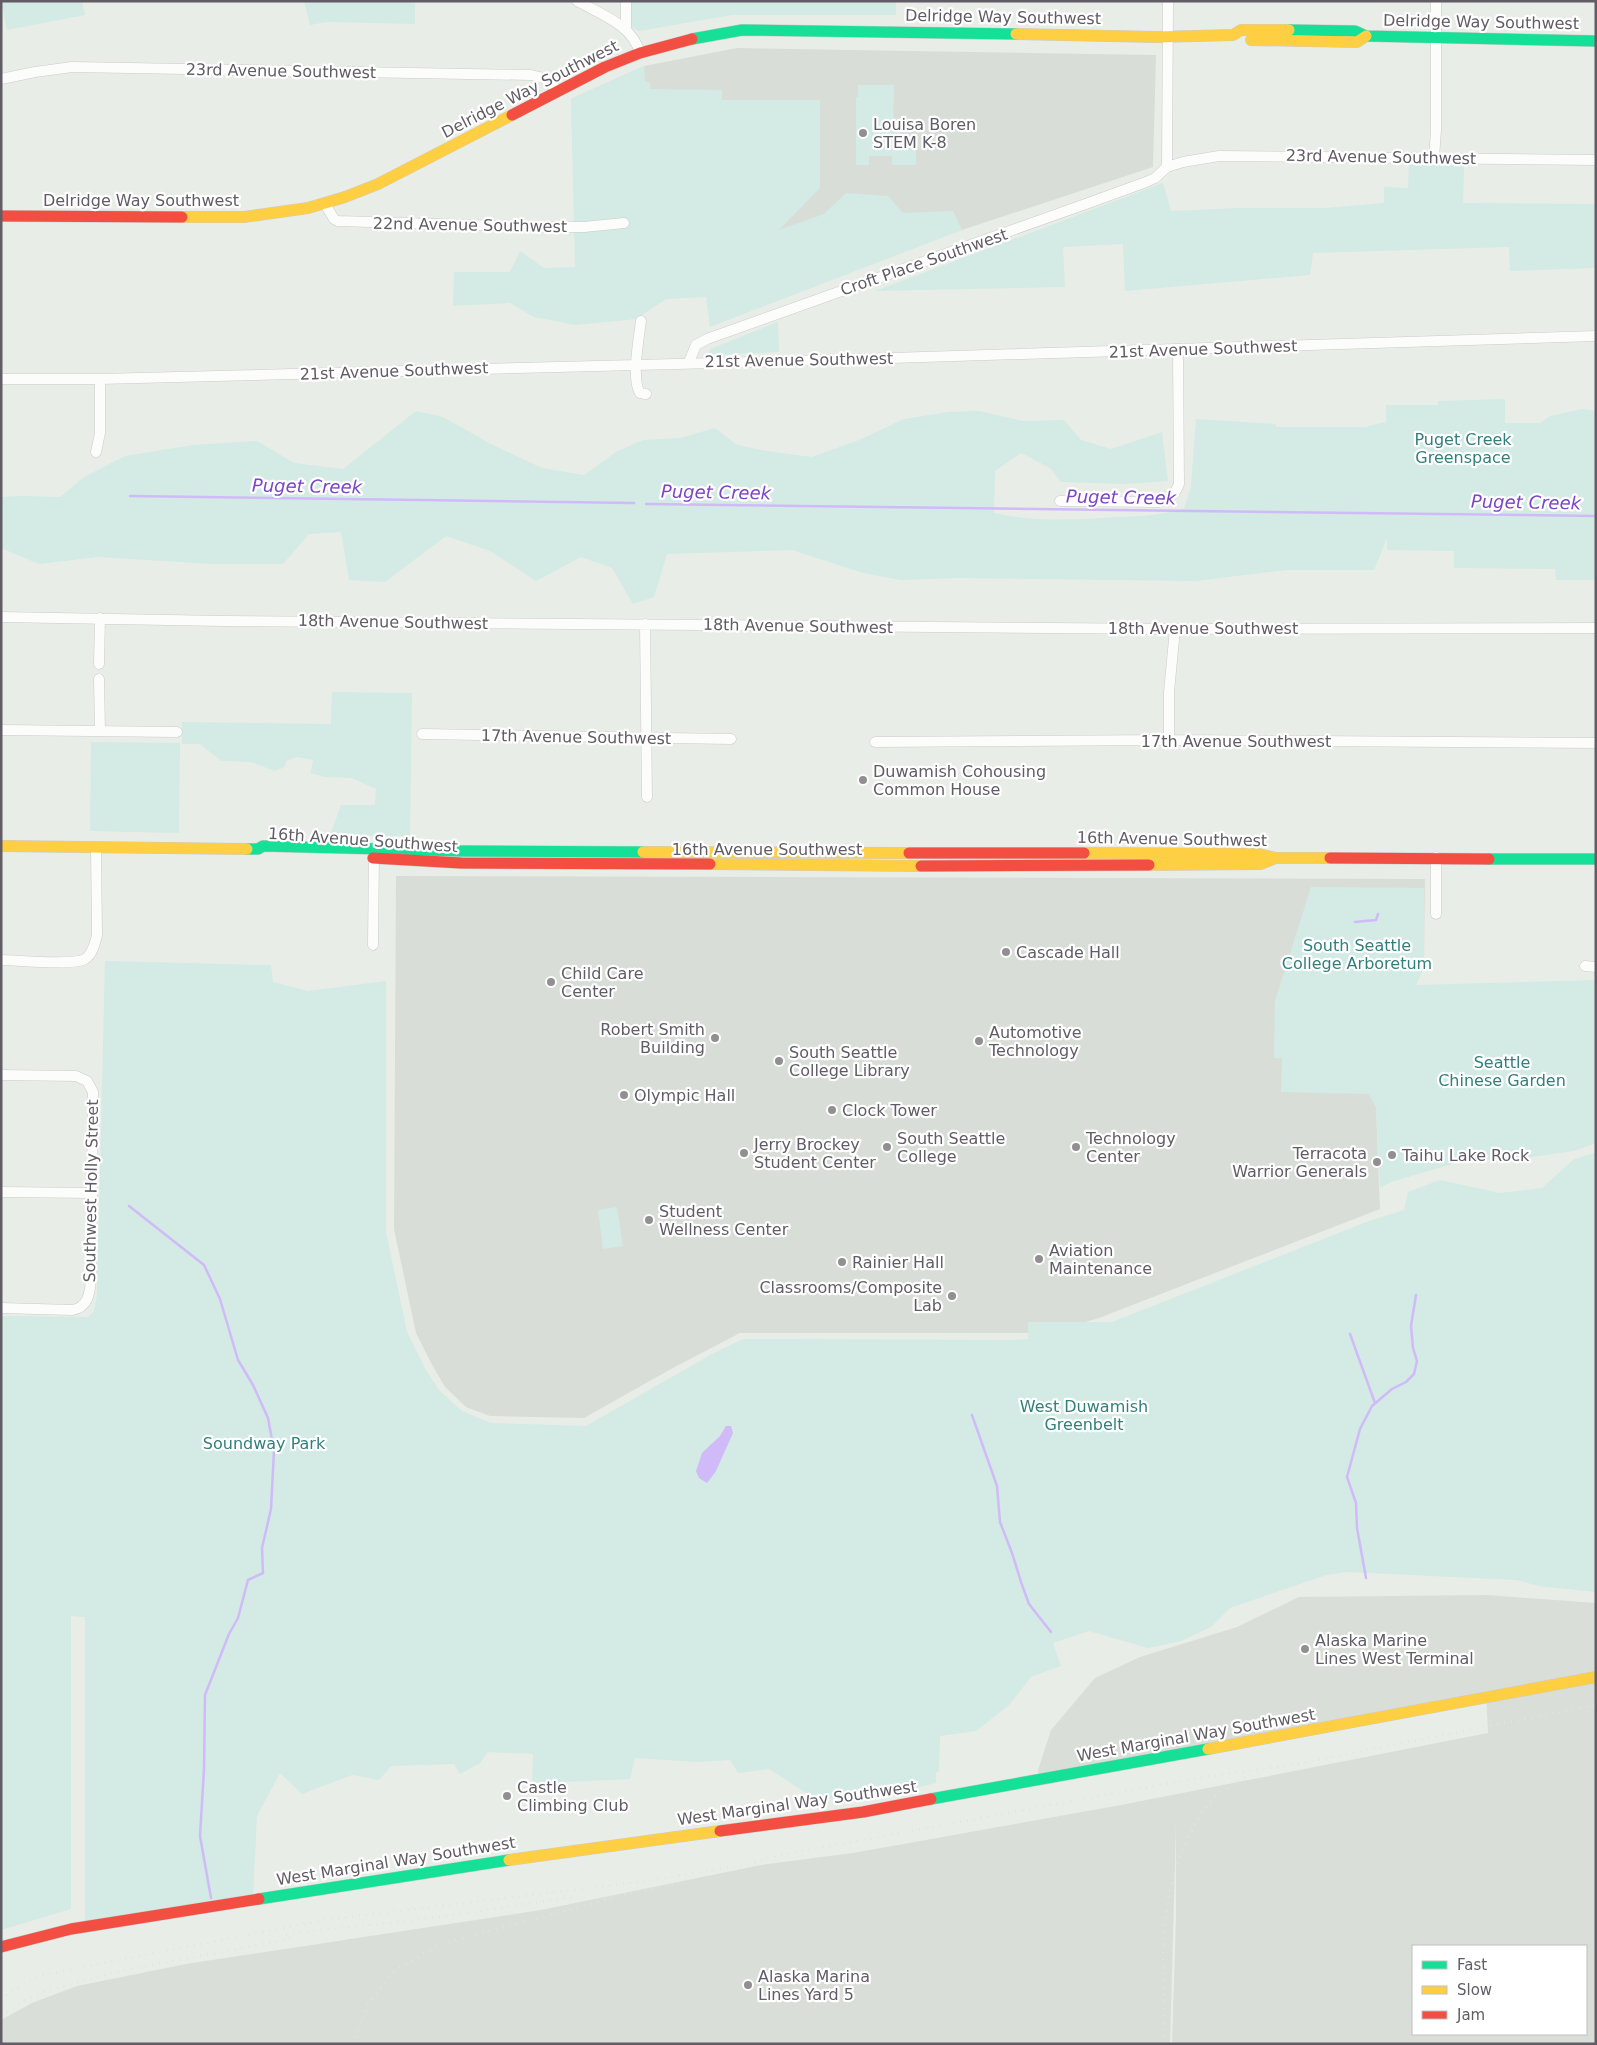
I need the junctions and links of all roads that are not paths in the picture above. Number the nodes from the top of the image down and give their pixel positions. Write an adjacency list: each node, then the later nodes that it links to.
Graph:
1 (577, 1): 5 (street)
2 (626, 1): 5 (street)
3 (1168, 1): 6 (street)
4 (1436, 1): 7 (street)
5 (626, 30): 9 (street)
6 (1168, 36): 7 (main road, Delridge Way Southwest); 9 (main road, Delridge Way Southwest); 14 (street)
7 (1437, 37): 8 (main road, Delridge Way Southwest); 12 (street)
8 (1596, 41)
9 (640, 53): 11 (main road, Delridge Way Southwest)
10 (1, 79): 11 (street, 23rd Avenue Southwest)
11 (557, 90): 15 (main road, Delridge Way Southwest)
12 (1434, 158): 13 (street, 23rd Avenue Southwest); 14 (street, 23rd Avenue Southwest)
13 (1596, 160)
14 (1167, 167): 21 (street, Croft Place Southwest)
15 (325, 204): 16 (main road, Delridge Way Southwest); 17 (street, 22nd Avenue Southwest)
16 (1, 216)
17 (624, 223)
18 (641, 321): 22 (street)
19 (1596, 336): 20 (street, 21st Avenue Southwest)
20 (1178, 350): 21 (street, 21st Avenue Southwest); 27 (street)
21 (689, 362): 22 (street, 21st Avenue Southwest)
22 (637, 364): 24 (street, 21st Avenue Southwest); 25 (street)
23 (1, 379): 24 (street, 21st Avenue Southwest)
24 (100, 379): 26 (street)
25 (646, 394)
26 (96, 452)
27 (1060, 501)
28 (1, 617): 29 (street, 18th Avenue Southwest)
29 (100, 618): 30 (street, 18th Avenue Southwest); 33 (street)
30 (645, 624): 32 (street, 18th Avenue Southwest); 39 (street)
31 (1596, 628): 32 (street, 18th Avenue Southwest)
32 (1174, 629): 41 (street)
33 (99, 664)
34 (99, 679): 36 (street)
35 (1, 730): 36 (street)
36 (100, 731): 37 (street)
37 (177, 732)
38 (422, 734): 39 (street, 17th Avenue Southwest)
39 (647, 738): 40 (street, 17th Avenue Southwest); 44 (street)
40 (731, 739)
41 (1169, 740): 42 (street, 17th Avenue Southwest); 43 (street, 17th Avenue Southwest)
42 (876, 742)
43 (1596, 743)
44 (647, 797)
45 (1, 846): 46 (main road, 16th Avenue Southwest)
46 (96, 847): 47 (main road, 16th Avenue Southwest); 52 (street)
47 (374, 854): 48 (main road, 16th Avenue Southwest); 51 (street)
48 (1436, 858): 49 (main road, 16th Avenue Southwest); 50 (street)
49 (1596, 859)
50 (1436, 914)
51 (373, 945)
52 (1, 960)
53 (1, 1075): 55 (street, Southwest Holly Street)
54 (1, 1192): 55 (street)
55 (92, 1193): 56 (street, Southwest Holly Street)
56 (1, 1308)
57 (1596, 1677): 58 (main road, West Marginal Way Southwest)
58 (1, 1947)

